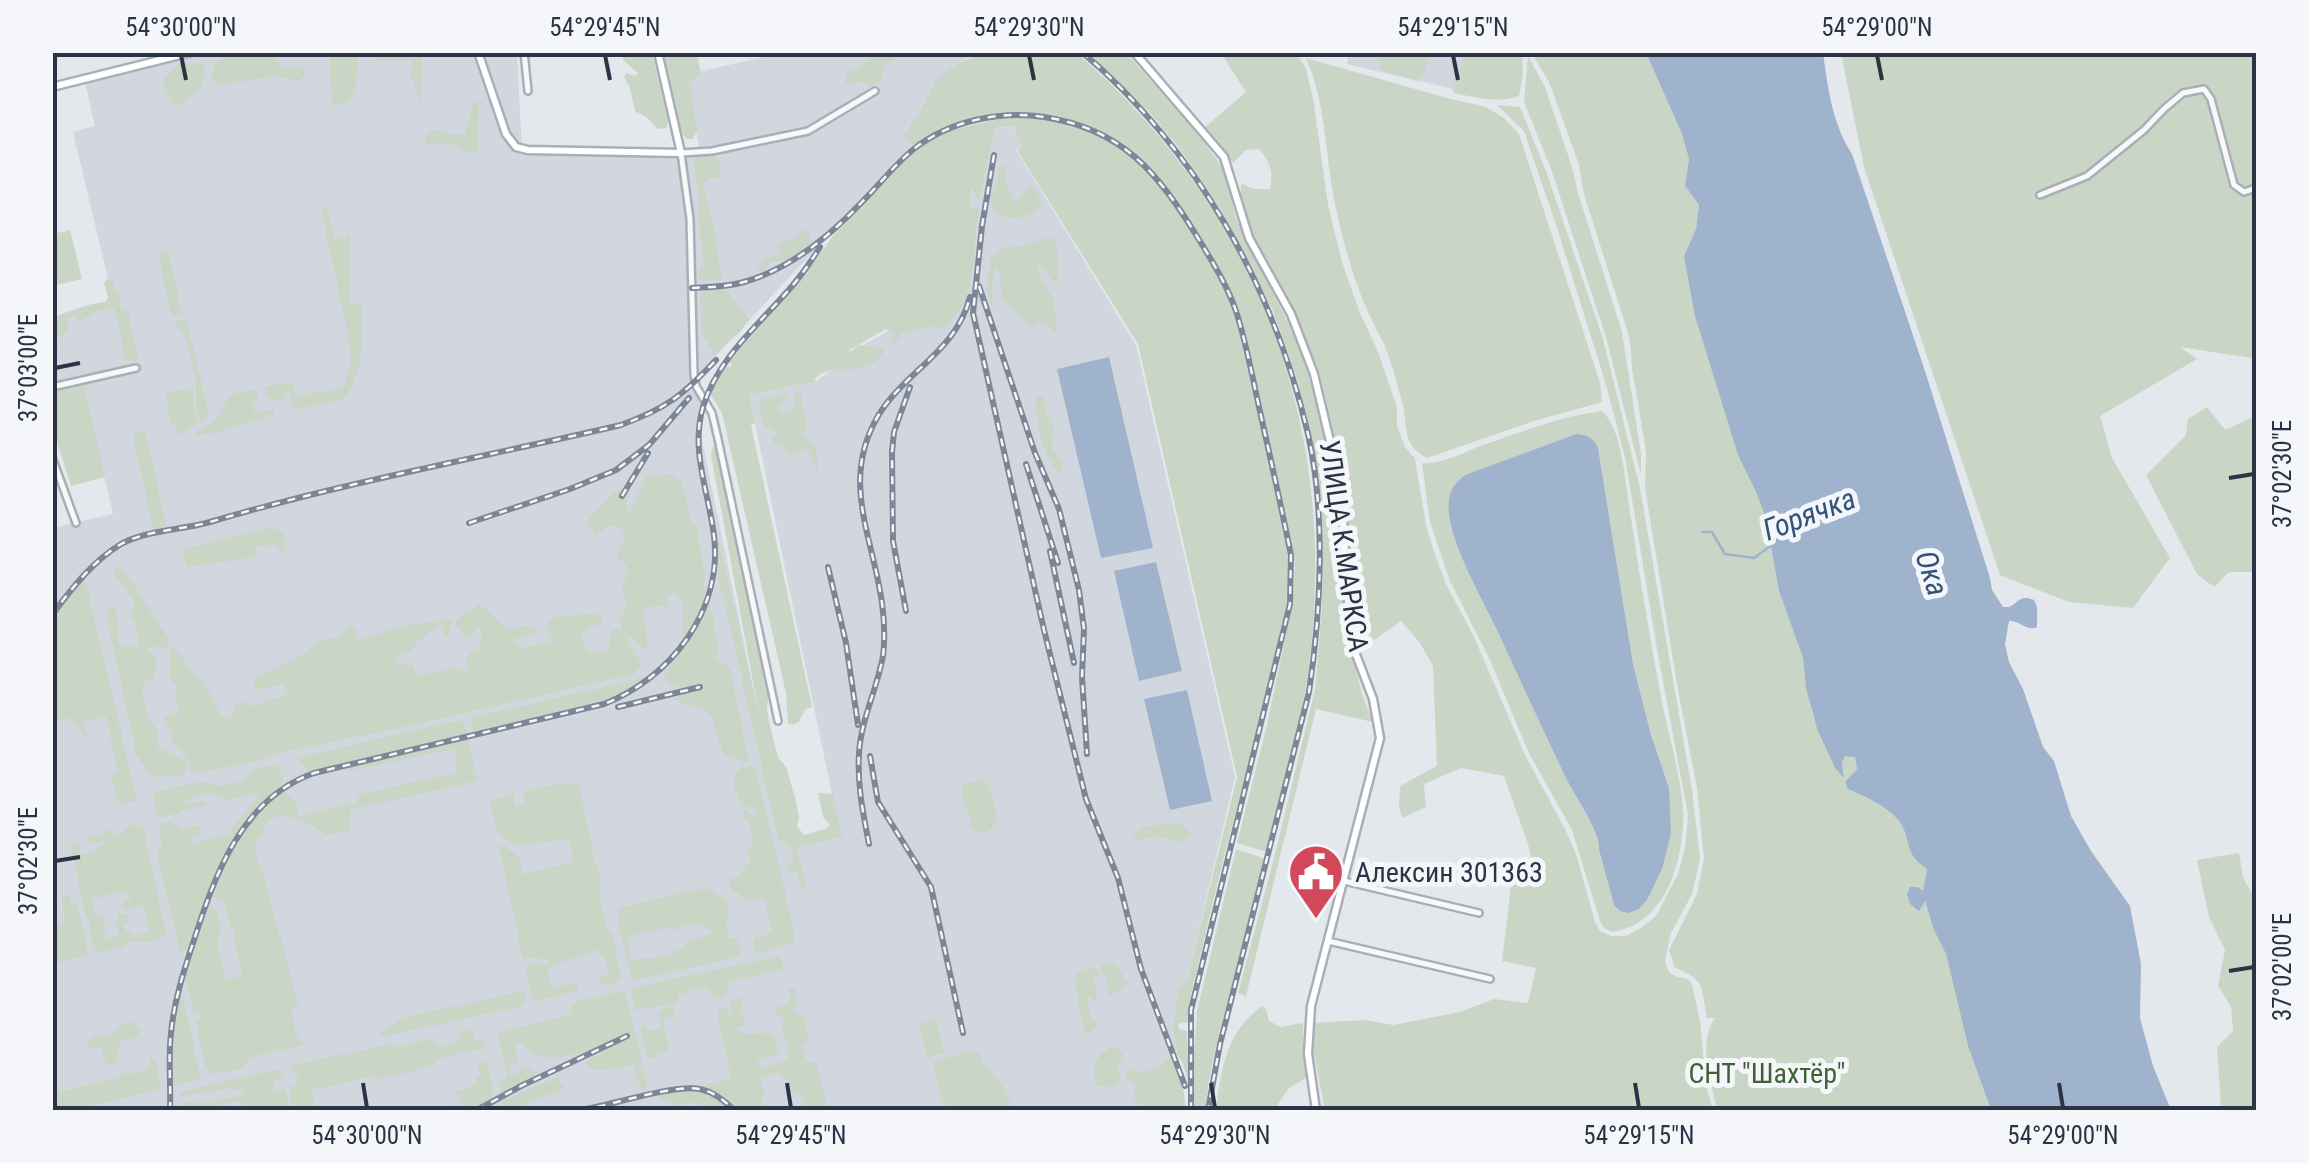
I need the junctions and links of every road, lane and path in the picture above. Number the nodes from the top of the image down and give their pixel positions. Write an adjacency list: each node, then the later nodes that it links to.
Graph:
1 (192, 52): 6 (main road)
2 (478, 52): 9 (main road)
3 (524, 52): 7 (street)
4 (658, 52): 9 (main road)
5 (1134, 52): 17 (main road, УЛИЦА К.МАРКСА)
6 (52, 88)
7 (528, 91)
8 (875, 91): 9 (street)
9 (681, 153): 16 (street)
10 (2256, 188): 11 (street)
11 (2040, 195)
12 (136, 368): 13 (street)
13 (52, 387)
14 (52, 457): 15 (street)
15 (76, 523)
16 (778, 721)
17 (1344, 881): 18 (street); 19 (main road, УЛИЦА К.МАРКСА)
18 (1479, 913)
19 (1328, 941): 20 (street); 21 (main road, УЛИЦА К.МАРКСА)
20 (1490, 979)
21 (1316, 1110)

